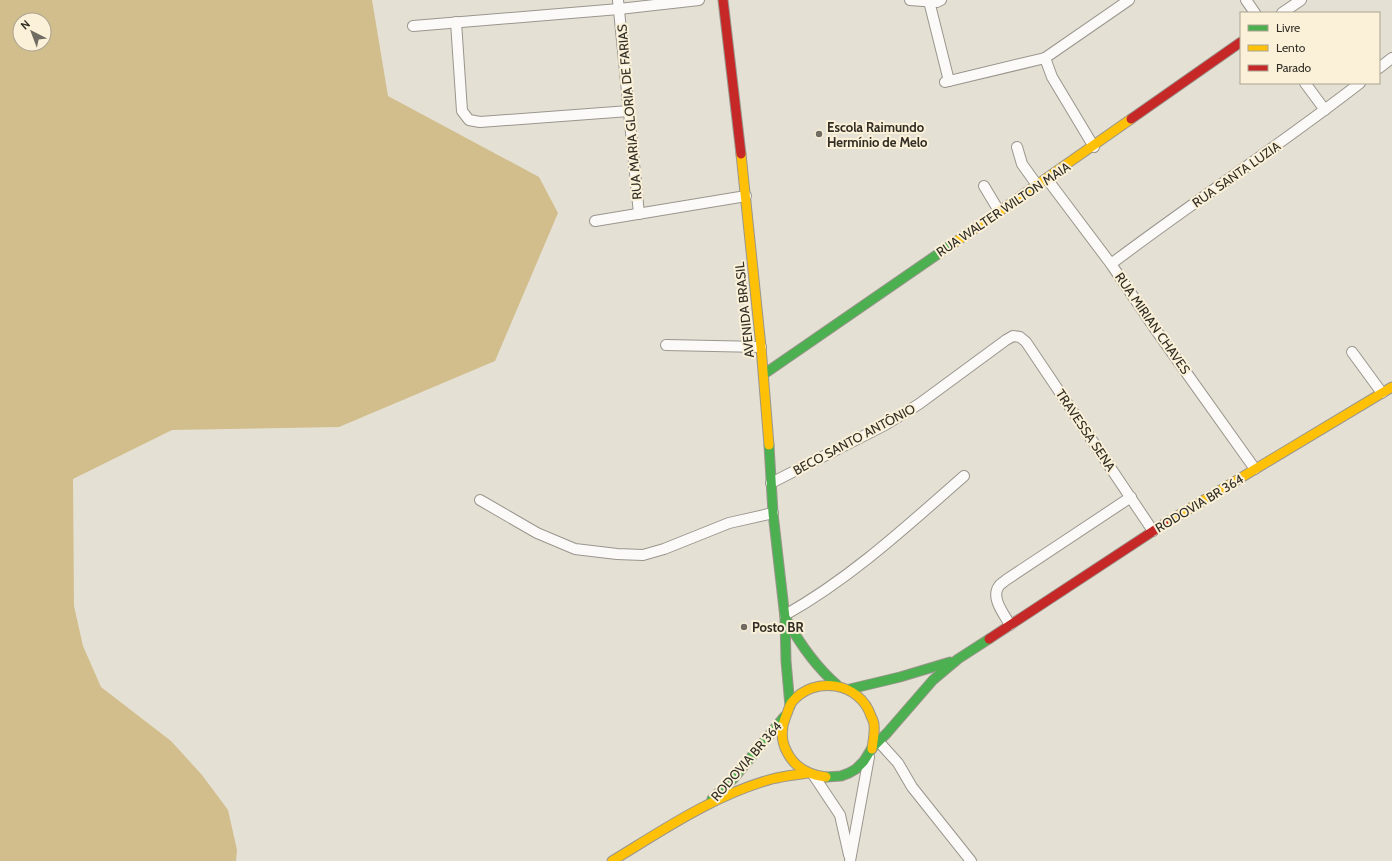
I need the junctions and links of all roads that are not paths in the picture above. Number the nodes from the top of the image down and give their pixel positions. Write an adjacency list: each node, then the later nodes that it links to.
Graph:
1 (699, 0): 9 (street)
2 (723, 0): 27 (street, AVENIDA BRASIL)
3 (910, 0): 8 (street)
4 (941, 0): 8 (street)
5 (1129, 0): 15 (street)
6 (1246, 0): 10 (street)
7 (1301, 0): 11 (street)
8 (929, 1): 15 (street)
9 (618, 5): 12 (street); 21 (street, RUA MARIA GLORIA DE FARIAS)
10 (1254, 12)
11 (1283, 12)
12 (456, 22): 13 (street); 21 (street)
13 (413, 26)
14 (1240, 43): 23 (street, RUA WALTER WILTON MAIA)
15 (1045, 58): 23 (street)
16 (1392, 58): 17 (street)
17 (1380, 67)
18 (1306, 84): 20 (street)
19 (1359, 84): 20 (street, RUA SANTA LUZIA)
20 (1325, 110): 31 (street, RUA SANTA LUZIA)
21 (628, 111): 29 (street, RUA MARIA GLORIA DE FARIAS)
22 (1017, 147): 25 (street)
23 (1094, 147): 24 (street, RUA WALTER WILTON MAIA)
24 (1047, 179): 25 (street, RUA WALTER WILTON MAIA); 31 (street, RUA MIRIAN CHAVES)
25 (1037, 184): 28 (street, RUA WALTER WILTON MAIA)
26 (984, 186): 28 (street)
27 (746, 196): 29 (street); 34 (street, AVENIDA BRASIL)
28 (999, 211): 36 (street, RUA WALTER WILTON MAIA)
29 (639, 214): 30 (street)
30 (595, 221)
31 (1112, 264): 39 (street, RUA MIRIAN CHAVES)
32 (1014, 336): 41 (street, BECO SANTO ANTÔNIO); 42 (street, TRAVESSA SENA)
33 (666, 345): 34 (street)
34 (761, 347): 36 (street, AVENIDA BRASIL)
35 (1352, 352): 38 (street)
36 (764, 374): 41 (street, AVENIDA BRASIL)
37 (1392, 387): 38 (street, RODOVIA BR 364)
38 (1382, 393): 39 (street, RODOVIA BR 364)
39 (1255, 469): 45 (street, RODOVIA BR 364)
40 (964, 476): 46 (street)
41 (771, 483): 44 (street, AVENIDA BRASIL)
42 (1131, 497): 45 (street, TRAVESSA SENA); 47 (street)
43 (480, 500): 44 (street)
44 (774, 513): 46 (street, AVENIDA BRASIL)
45 (1153, 531): 47 (street, RODOVIA BR 364)
46 (785, 616): 49 (street, AVENIDA BRASIL); 51 (street, AVENIDA BRASIL)
47 (1010, 625): 48 (street, RODOVIA BR 364)
48 (958, 659): 50 (street, RODOVIA BR 364); 53 (street, RODOVIA BR 364)
49 (837, 685): 50 (street, RODOVIA BR 364); 51 (street, RODOVIA BR 364)
50 (850, 689): 53 (street, RODOVIA BR 364)
51 (790, 706): 52 (street, RODOVIA BR 364)
52 (784, 717): 54 (street, RODOVIA BR 364); 55 (street, RODOVIA BR 364)
53 (873, 748): 54 (street, RODOVIA BR 364); 57 (street); 58 (street)
54 (811, 774): 55 (street, RODOVIA BR 364); 57 (street)
55 (707, 804): 56 (street, RODOVIA BR 364)
56 (612, 861)
57 (850, 861)
58 (971, 861)

